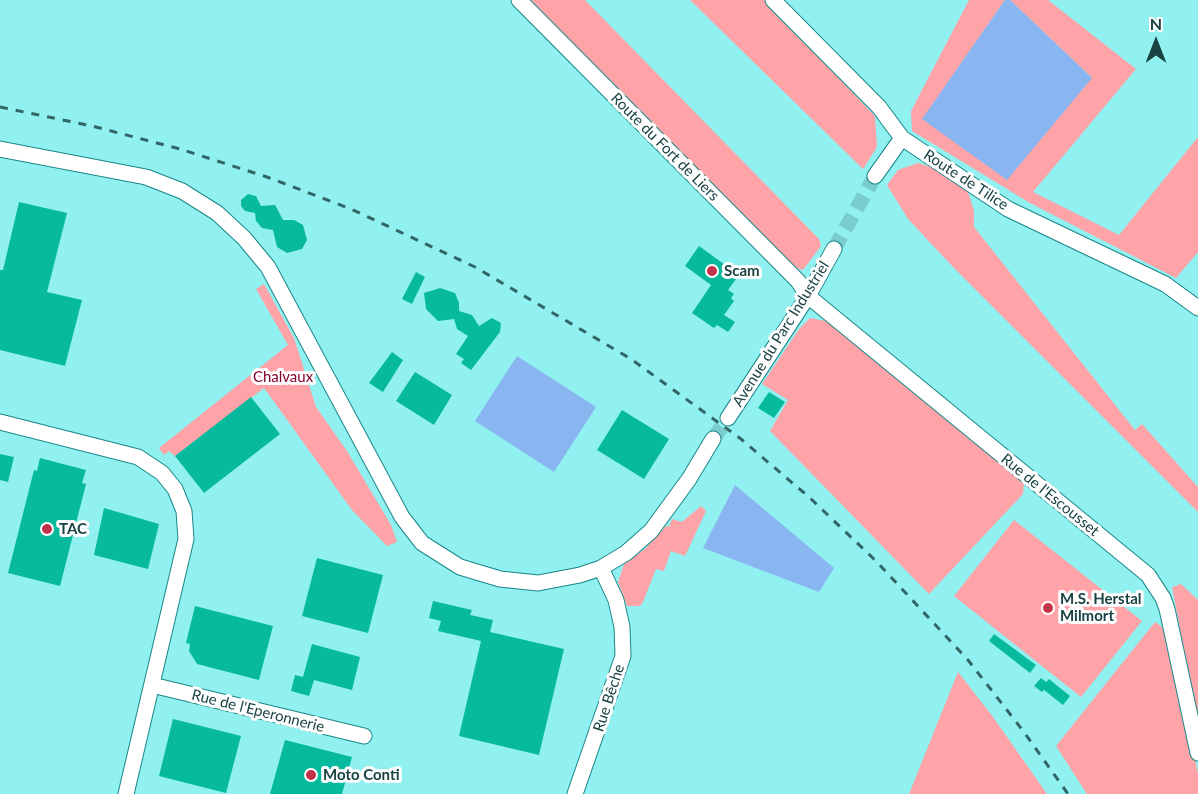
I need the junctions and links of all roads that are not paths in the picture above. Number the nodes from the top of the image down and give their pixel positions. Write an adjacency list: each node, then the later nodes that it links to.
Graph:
1 (519, 0): 7 (street, Route du Fort de Liers)
2 (772, 0): 3 (street, Route de Tilice)
3 (902, 138): 5 (street); 8 (street, Route de Tilice)
4 (0, 149): 12 (street)
5 (875, 177)
6 (834, 249): 7 (street, Avenue du Parc Industriel)
7 (808, 296): 9 (street, Avenue du Parc Industriel); 15 (street, Rue de l'Escousset)
8 (1198, 308)
9 (728, 418)
10 (0, 422): 13 (street)
11 (714, 439): 12 (street)
12 (601, 567): 17 (street, Rue Bêche)
13 (153, 685): 14 (street, Rue de l'Eperonnerie); 16 (street)
14 (364, 736)
15 (1198, 753)
16 (126, 794)
17 (575, 794)

